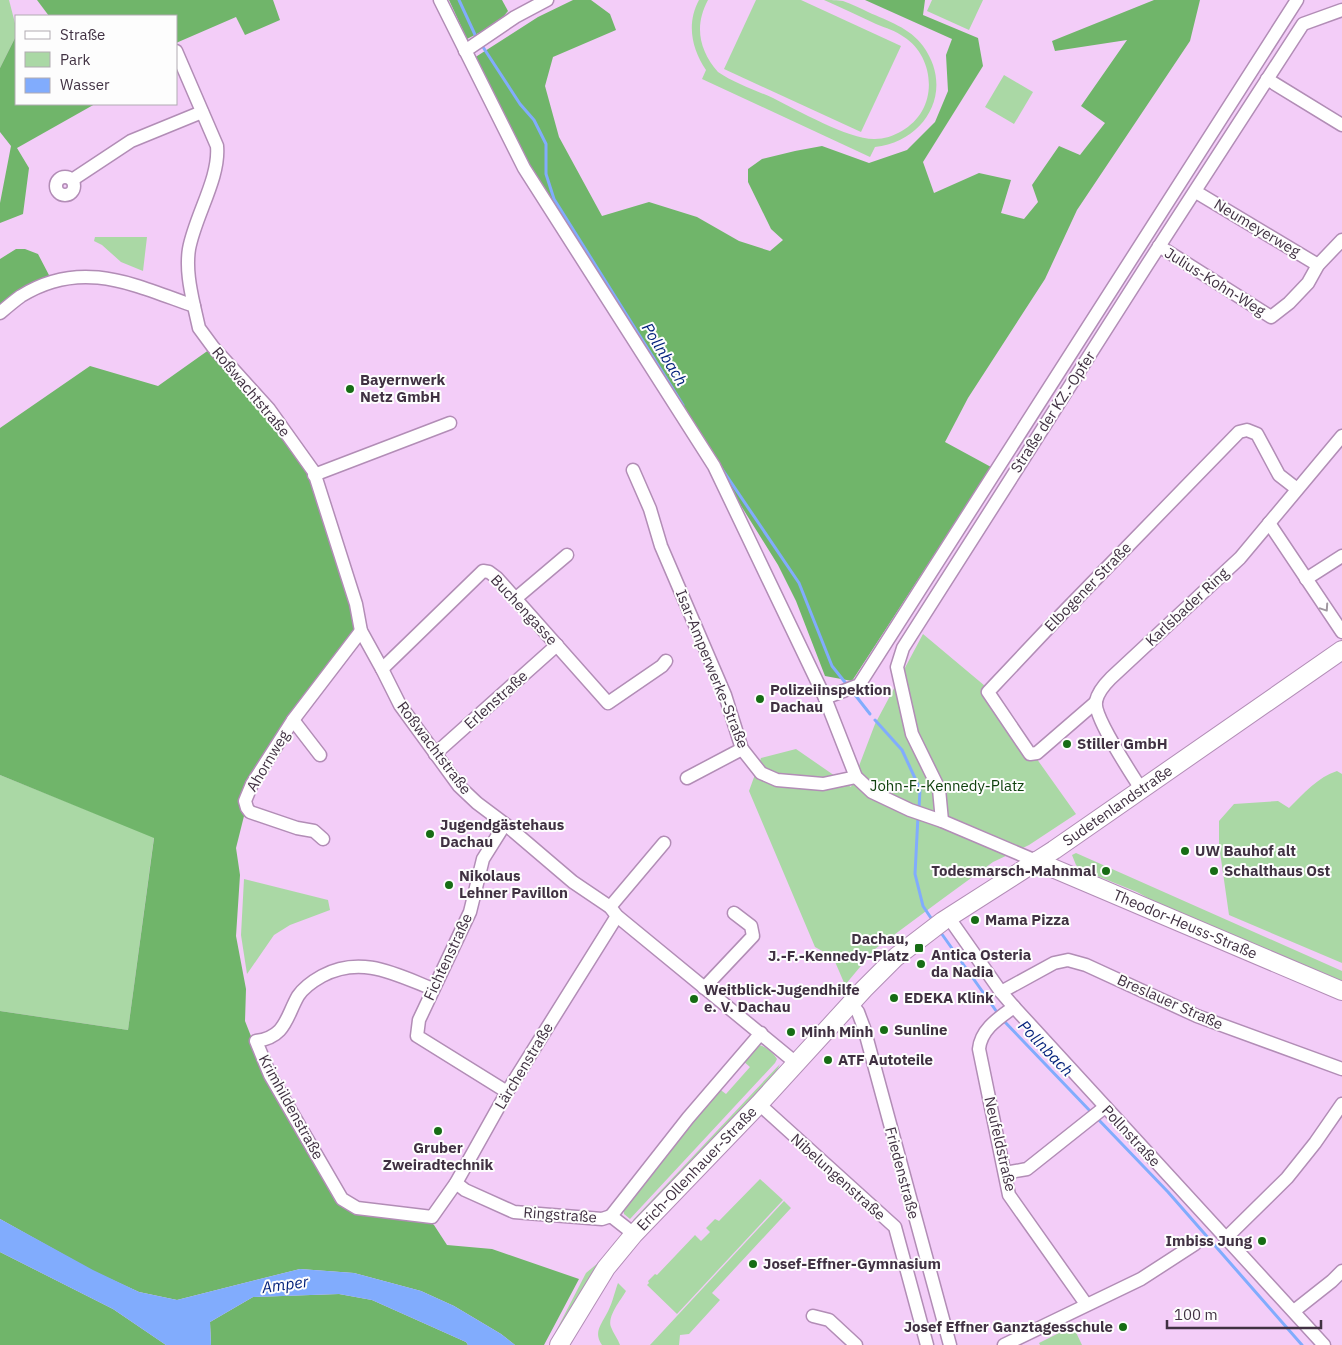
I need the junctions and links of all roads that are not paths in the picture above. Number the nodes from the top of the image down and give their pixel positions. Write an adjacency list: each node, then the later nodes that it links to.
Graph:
1 (440, 0): 5 (street, Theodor-Heuss-Straße)
2 (547, 0): 5 (street)
3 (1298, 0): 33 (street)
4 (1342, 10): 7 (street, Straße der KZ.-Opfer)
5 (469, 48): 33 (street, Theodor-Heuss-Straße)
6 (178, 56): 8 (street, Roßwachtstraße)
7 (1267, 79): 9 (street); 11 (street, Straße der KZ.-Opfer)
8 (202, 112): 10 (street); 15 (street, Roßwachtstraße)
9 (1342, 125)
10 (56, 191)
11 (1196, 192): 13 (street, Straße der KZ.-Opfer); 14 (street, Neumeyerweg)
12 (1342, 240): 14 (street)
13 (1159, 246): 14 (street, Julius-Kohn-Weg); 42 (street, Straße der KZ.-Opfer)
14 (1318, 265)
15 (194, 306): 16 (street); 20 (street, Roßwachtstraße)
16 (0, 313)
17 (450, 423): 20 (street)
18 (1342, 436): 21 (street, Karlsbader Ring)
19 (633, 470): 36 (street, Isar-Amperwerke-Straße)
20 (314, 475): 27 (street, Roßwachtstraße)
21 (1297, 489): 22 (street, Karlsbader Ring); 34 (street, Elbogener Straße)
22 (1269, 524): 25 (street); 34 (street, Karlsbader Ring)
23 (567, 554): 26 (street)
24 (1342, 556): 25 (street)
25 (1306, 580): 28 (street, one-way to 28)
26 (515, 599): 29 (street, Buchengasse); 32 (street, Buchengasse)
27 (361, 631): 32 (street, Roßwachtstraße); 35 (street, Ahornweg)
28 (1342, 632)
29 (557, 645): 31 (street, Buchengasse); 37 (street, Erlenstraße)
30 (1342, 650): 41 (street, Sudetenlandstraße)
31 (666, 661)
32 (382, 669): 37 (street, Roßwachtstraße)
33 (825, 698): 39 (street, Theodor-Heuss-Straße)
34 (1096, 702): 41 (street)
35 (293, 720): 38 (street, Ahornweg); 44 (street, Ahornweg)
36 (742, 749): 39 (street, Isar-Amperwerke-Straße); 40 (street)
37 (434, 754): 43 (street, Roßwachtstraße)
38 (320, 756)
39 (856, 777): 42 (street, Theodor-Heuss-Straße)
40 (687, 778)
41 (1140, 789): 46 (street, Sudetenlandstraße)
42 (942, 821): 46 (street, Theodor-Heuss-Straße)
43 (505, 824): 47 (street, Roßwachtstraße); 51 (street, Fichtenstraße)
44 (323, 839)
45 (664, 843): 47 (street, Lärchenstraße)
46 (1036, 861): 49 (street, Sudetenlandstraße); 52 (street, Theodor-Heuss-Straße)
47 (613, 912): 50 (street, Roßwachtstraße); 59 (street, Lärchenstraße)
48 (734, 913): 50 (street)
49 (941, 923): 53 (street, Pollnstraße); 54 (street, Sudetenlandstraße)
50 (704, 988): 56 (street, Roßwachtstraße)
51 (432, 989): 59 (street, Fichtenstraße); 66 (street, Krimhildenstraße)
52 (1342, 991)
53 (1001, 992): 55 (street, Pollnstraße); 58 (street, Breslauer Straße)
54 (851, 1003): 57 (street, Erich-Ollenhauer-Straße); 77 (street, Friedenstraße)
55 (1005, 1014): 62 (street, Pollnstraße); 63 (street, Neufeldstraße)
56 (761, 1034): 57 (street, Roßwachtstraße); 65 (street, Erich-Ollenhauer-Straße)
57 (796, 1063): 60 (street, Erich-Ollenhauer-Straße)
58 (1342, 1070)
59 (507, 1092): 64 (street, Lärchenstraße)
60 (759, 1104): 67 (street, Erich-Ollenhauer-Straße); 76 (street, Nibelungenstraße)
61 (1342, 1104): 68 (street)
62 (1098, 1113): 63 (street); 68 (street, Pollnstraße)
63 (1005, 1173): 71 (street, Neufeldstraße)
64 (456, 1183): 65 (street, Ringstraße); 66 (street, Lärchenstraße)
65 (611, 1216): 67 (street, Ringstraße)
66 (432, 1217)
67 (634, 1234): 74 (street, Erich-Ollenhauer-Straße)
68 (1226, 1238): 72 (street, Pollnstraße)
69 (1195, 1244): 71 (street)
70 (1342, 1271): 72 (street)
71 (1086, 1304): 78 (street)
72 (1294, 1312): 79 (street, Pollnstraße)
73 (813, 1316): 75 (street)
74 (559, 1345)
75 (856, 1345)
76 (927, 1345)
77 (950, 1345)
78 (1004, 1345)
79 (1324, 1345)

